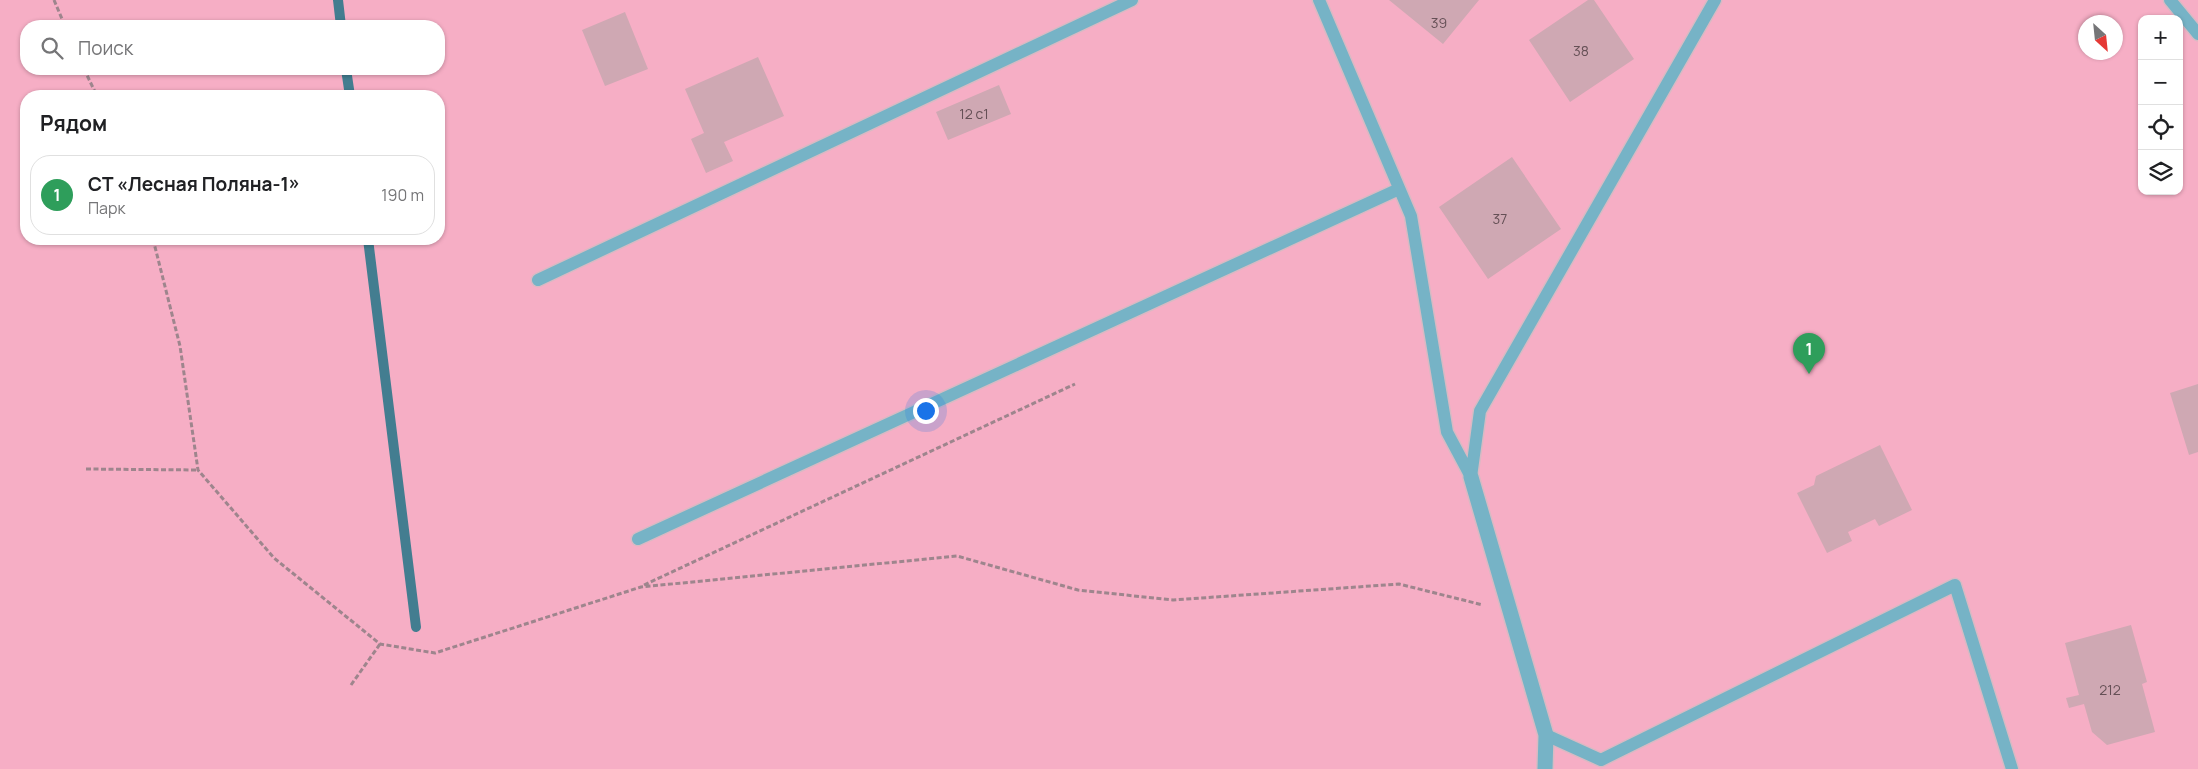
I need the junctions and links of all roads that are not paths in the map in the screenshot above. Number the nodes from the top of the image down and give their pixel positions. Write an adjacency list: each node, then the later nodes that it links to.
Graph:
1 (1132, 0): 7 (lane)
2 (1319, 0): 6 (lane)
3 (1715, 0): 8 (lane)
4 (2170, 0): 5 (lane)
5 (2198, 34)
6 (1399, 189): 8 (lane); 9 (lane)
7 (538, 280)
8 (1472, 477): 10 (street)
9 (638, 539)
10 (1546, 735): 11 (street); 12 (lane)
11 (1545, 769)
12 (2012, 769)

